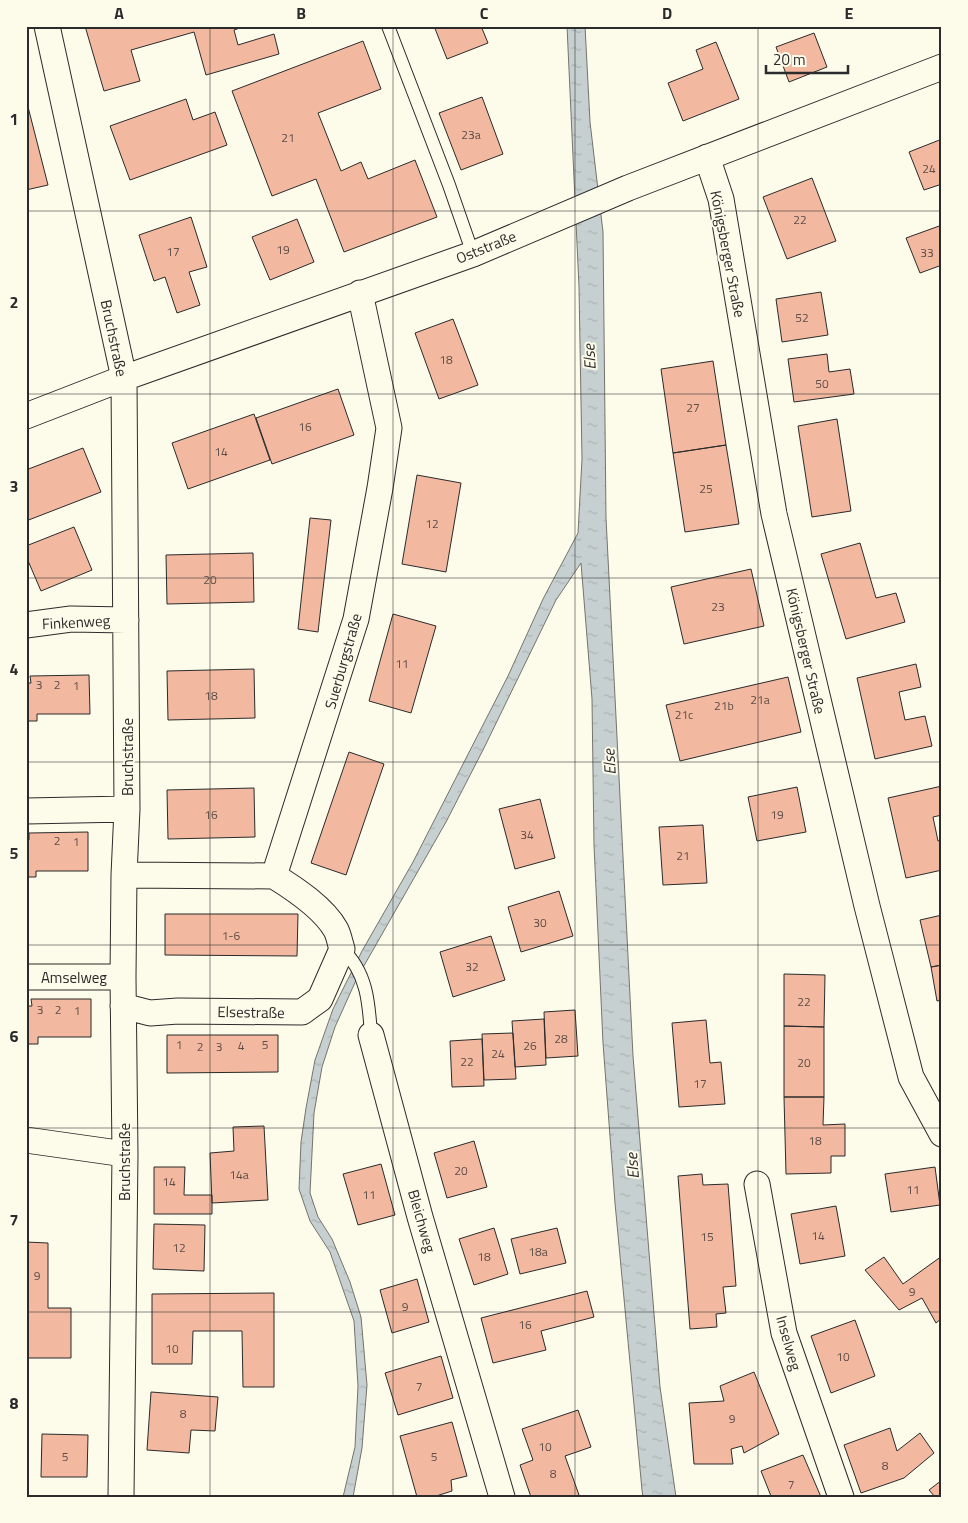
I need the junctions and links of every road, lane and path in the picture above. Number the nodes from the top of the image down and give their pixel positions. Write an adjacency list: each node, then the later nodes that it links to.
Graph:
1 (46, 26): 7 (street, Bruchstraße)
2 (388, 26): 5 (lane)
3 (942, 67): 4 (street, Oststraße)
4 (706, 157): 5 (street, Oststraße); 20 (street, Königsberger Straße)
5 (473, 254): 6 (street, Oststraße)
6 (360, 293): 7 (street, Oststraße); 14 (street, Suerburgstraße)
7 (124, 378): 8 (street, Oststraße); 9 (street, Bruchstraße)
8 (26, 416)
9 (126, 620): 10 (street, Finkenweg); 11 (street, Bruchstraße)
10 (26, 625)
11 (127, 809): 12 (street); 13 (street, Bruchstraße)
12 (26, 811)
13 (124, 875): 14 (street); 17 (street, Bruchstraße)
14 (274, 876): 15 (street)
15 (347, 954): 18 (street, Elsestraße); 19 (lane, Bleichweg)
16 (26, 977): 17 (street, Amselweg)
17 (123, 977): 18 (street, Bruchstraße)
18 (123, 1006): 22 (street, Bruchstraße)
19 (371, 1035): 25 (street, Bleichweg)
20 (942, 1134)
21 (26, 1140): 22 (street)
22 (125, 1154): 24 (street, Bruchstraße)
23 (757, 1184): 26 (street, Inselweg)
24 (121, 1497)
25 (502, 1497)
26 (841, 1497)

